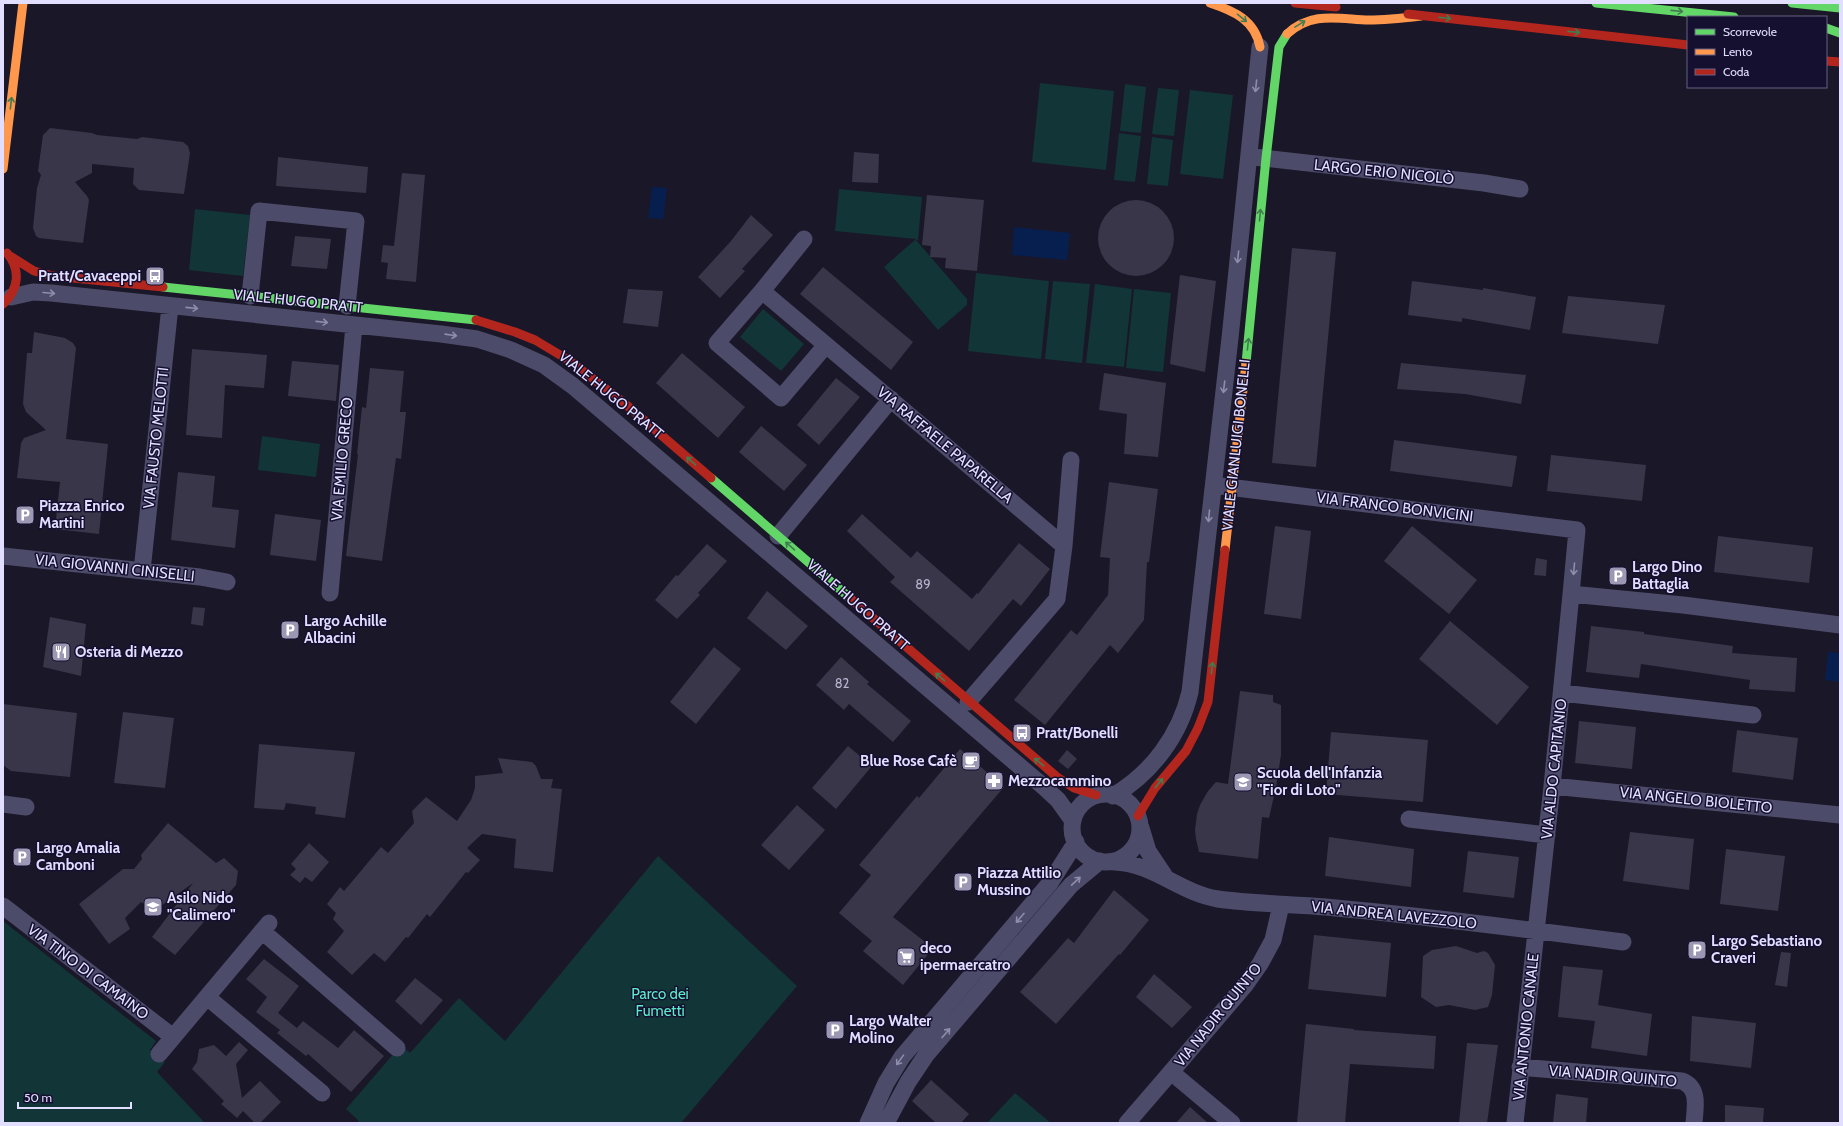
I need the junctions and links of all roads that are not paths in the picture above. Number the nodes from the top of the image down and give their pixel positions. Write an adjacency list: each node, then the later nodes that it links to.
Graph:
1 (23, 3): 21 (main road, one-way to 1)
2 (1210, 3): 16 (main road, one-way to 16)
3 (1295, 3): 6 (main road)
4 (1596, 3): 10 (main road, one-way to 10)
5 (1792, 3): 7 (main road)
6 (1342, 8)
7 (1840, 8)
8 (1366, 10): 9 (main road)
9 (1421, 16): 15 (main road, one-way to 15); 20 (main road, VIALE GIANLUIGI BONELLI, one-way to 9)
10 (1724, 16)
11 (1827, 27): 13 (main road)
12 (1827, 27): 14 (main road)
13 (1840, 28)
14 (1840, 33)
15 (1687, 45)
16 (1260, 47): 19 (street, VIALE GIANLUIGI BONELLI, one-way to 19)
17 (1827, 61): 18 (main road)
18 (1840, 62)
19 (1248, 157): 20 (street, LARGO ERIO NICOLÒ); 34 (street, VIALE GIANLUIGI BONELLI, one-way to 34)
20 (1266, 158): 22 (street, LARGO ERIO NICOLÒ); 35 (main road, VIALE GIANLUIGI BONELLI, one-way to 20)
21 (3, 169)
22 (1520, 189)
23 (804, 239): 25 (street)
24 (6, 249): 26 (main road, VIALE HUGO PRATT); 27 (main road)
25 (762, 291): 31 (street, VIA RAFFAELE PAPARELLA); 31 (street)
26 (250, 296): 29 (main road, VIALE HUGO PRATT); 29 (street)
27 (7, 300): 28 (street, VIALE HUGO PRATT, one-way to 28)
28 (170, 306): 30 (street, VIALE HUGO PRATT, one-way to 30); 39 (street, VIA FAUSTO MELOTTI)
29 (347, 306): 36 (main road, VIALE HUGO PRATT, one-way to 29)
30 (354, 325): 41 (street, VIA EMILIO GRECO); 54 (street, VIALE HUGO PRATT, one-way to 54)
31 (826, 345): 32 (street, VIA RAFFAELE PAPARELLA)
32 (892, 399): 36 (street); 37 (street, VIA RAFFAELE PAPARELLA)
33 (1070, 460): 37 (street)
34 (1212, 485): 35 (street, VIA FRANCO BONVICINI); 49 (street, VIALE GIANLUIGI BONELLI, one-way to 49)
35 (1230, 488): 42 (street, VIA FRANCO BONVICINI, one-way to 42); 55 (main road, VIALE GIANLUIGI BONELLI, one-way to 35)
36 (778, 536): 45 (main road, VIALE HUGO PRATT, one-way to 36)
37 (1064, 546): 45 (street)
38 (3, 556): 39 (street, VIA GIOVANNI CINISELLI)
39 (142, 571): 40 (street, VIA GIOVANNI CINISELLI)
40 (227, 582)
41 (330, 593)
42 (1571, 600): 43 (street); 44 (street, VIA ALDO CAPITANIO)
43 (1840, 625)
44 (1562, 693): 46 (street); 47 (street, VIA ALDO CAPITANIO)
45 (968, 702): 48 (main road, VIALE HUGO PRATT, one-way to 45)
46 (1753, 715)
47 (1552, 786): 52 (street, VIA ANGELO BIOLETTO); 56 (street, VIA ALDO CAPITANIO)
48 (1096, 795): 49 (street); 54 (street)
49 (1113, 796): 55 (street)
50 (3, 804): 51 (street)
51 (26, 807)
52 (1840, 815)
53 (1409, 819): 56 (street)
54 (1073, 821): 57 (street)
55 (1139, 821): 58 (street); 59 (street)
56 (1547, 835): 62 (street, VIA ALDO CAPITANIO)
57 (1076, 842): 58 (street); 71 (street, one-way to 71)
58 (1107, 862): 59 (street, VIA ANDREA LAVEZZOLO); 72 (street, one-way to 58)
59 (1168, 880): 60 (street, VIA ANDREA LAVEZZOLO)
60 (1281, 905): 62 (street, VIA ANDREA LAVEZZOLO); 69 (street, VIA NADIR QUINTO)
61 (3, 906): 65 (street, VIA TINO DI CAMAINO)
62 (1537, 931): 63 (street, VIA ANDREA LAVEZZOLO); 68 (street, VIA ANTONIO CANALE)
63 (1623, 942)
64 (207, 996): 65 (street); 66 (street); 70 (street)
65 (173, 1037): 67 (street)
66 (397, 1048)
67 (159, 1054)
68 (1520, 1067): 75 (street, VIA ANTONIO CANALE); 76 (street, VIA NADIR QUINTO)
69 (1171, 1072): 73 (street); 74 (street, VIA NADIR QUINTO)
70 (322, 1093)
71 (868, 1123)
72 (886, 1123)
73 (1127, 1123)
74 (1232, 1123)
75 (1515, 1123)
76 (1694, 1123)

